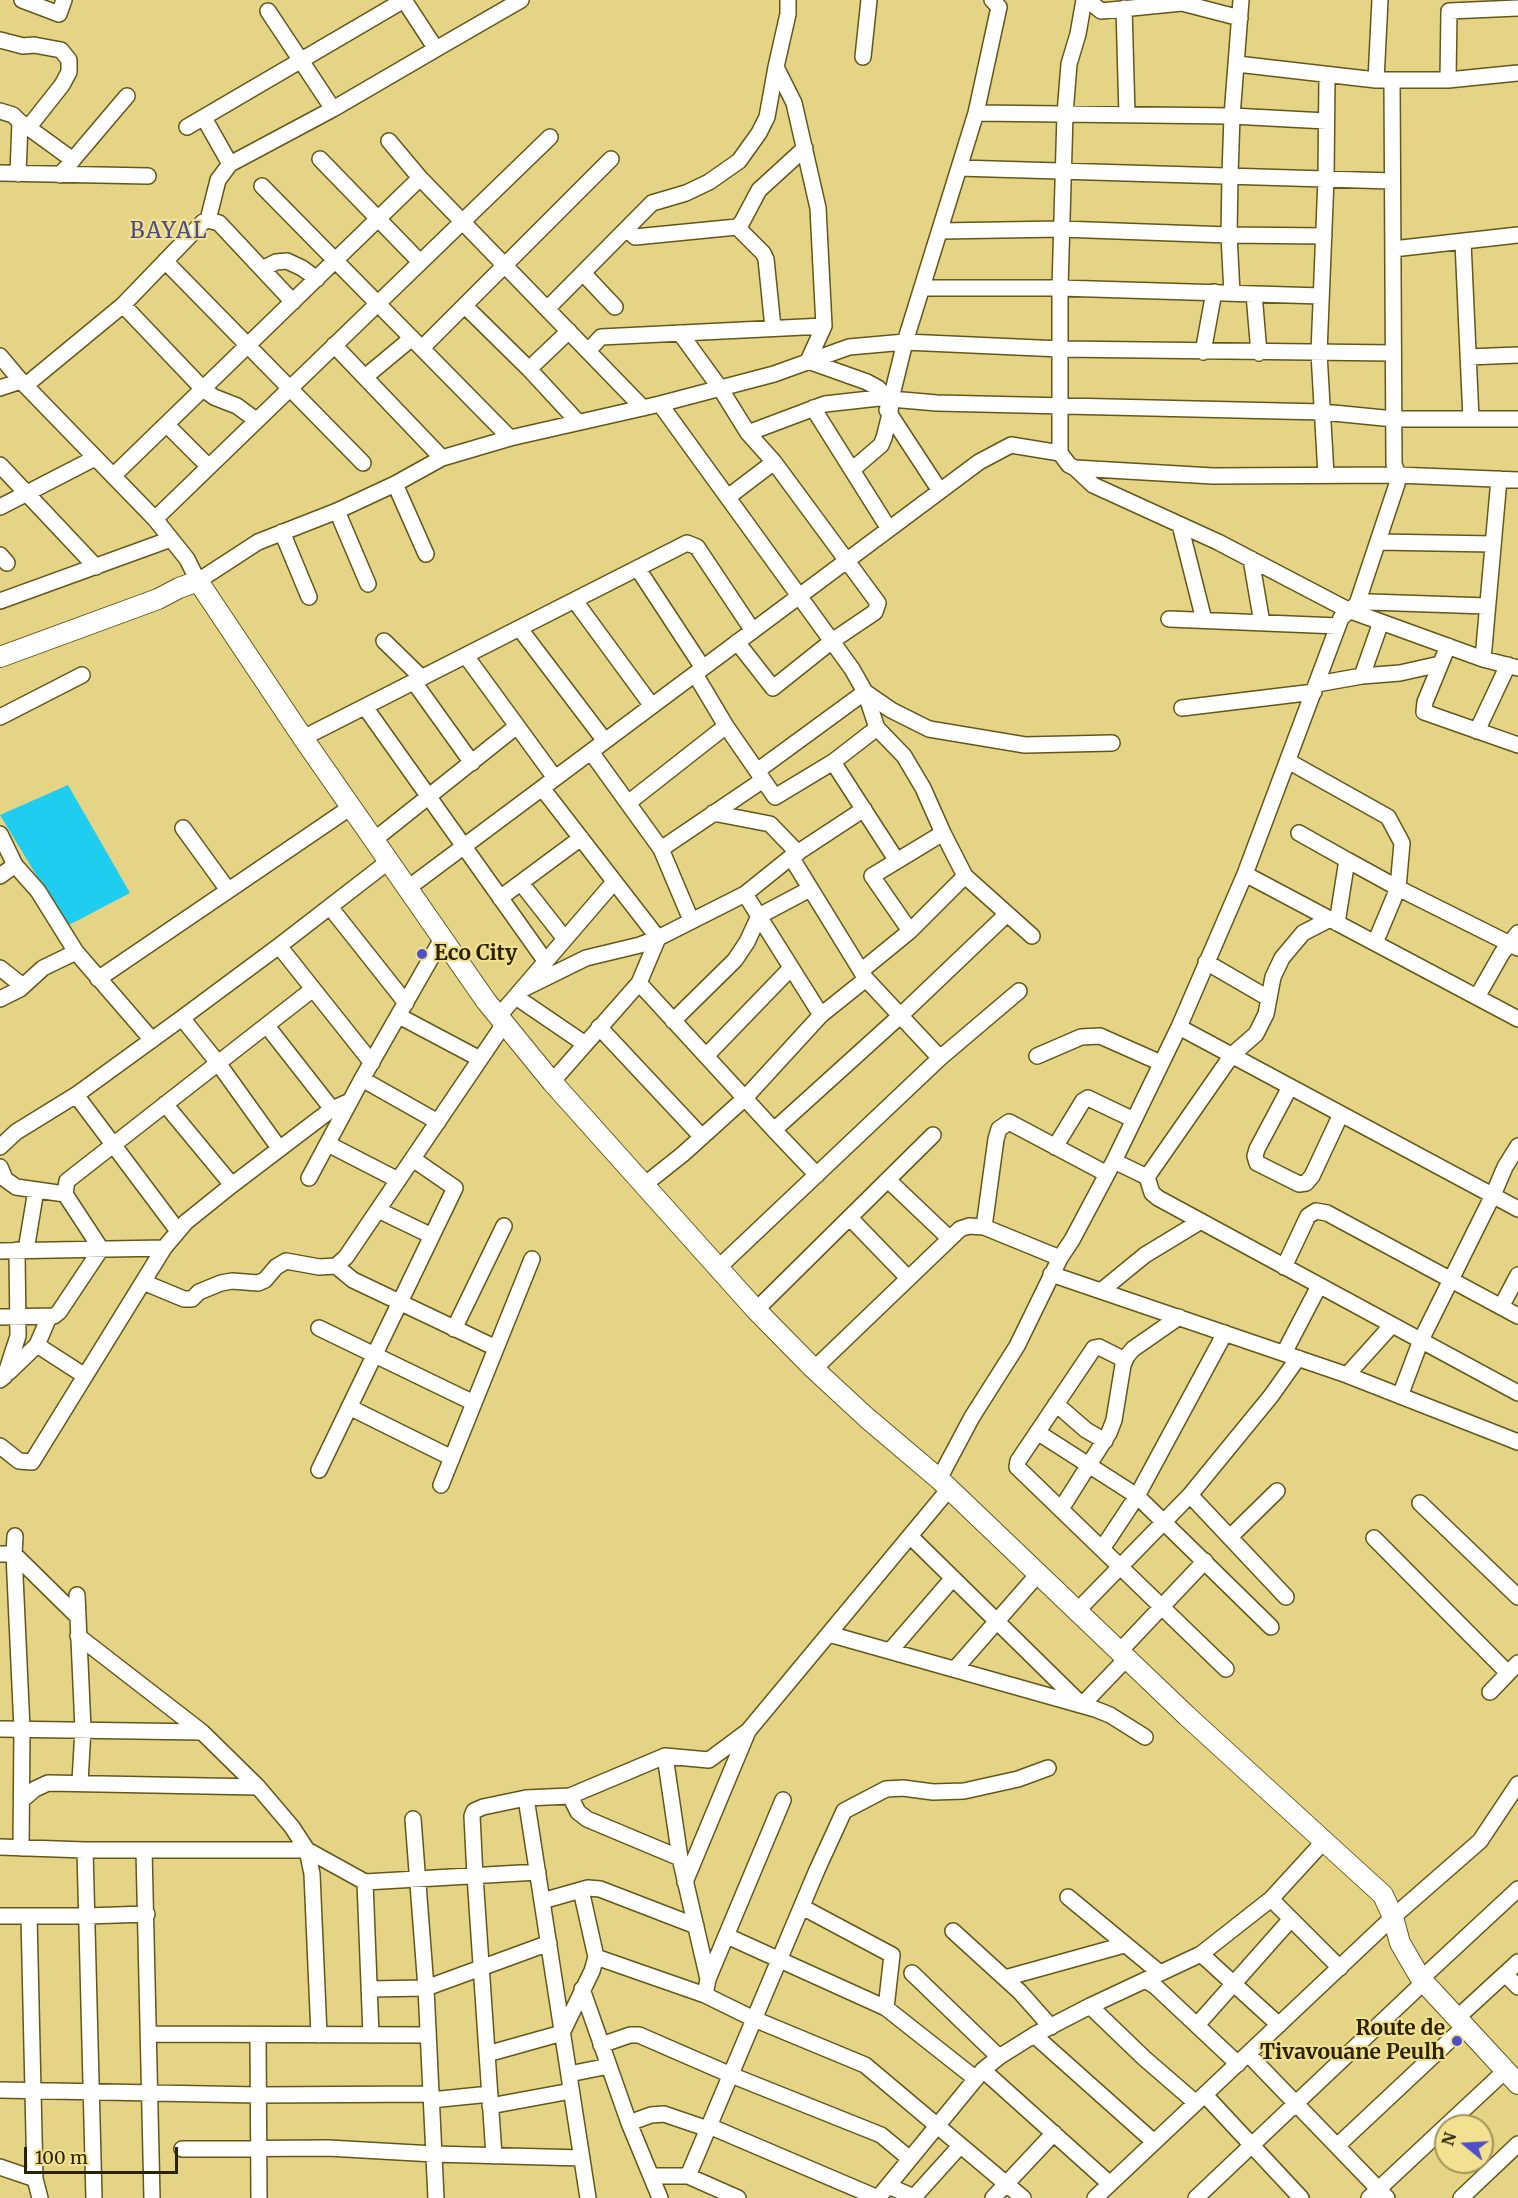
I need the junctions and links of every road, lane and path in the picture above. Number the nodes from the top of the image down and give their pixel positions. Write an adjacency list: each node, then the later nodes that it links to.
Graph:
1 (22, 0): 2 (street)
2 (64, 0)
3 (404, 0): 17 (street); 19 (street)
4 (521, 0): 17 (street)
5 (788, 0): 21 (street)
6 (869, 0): 18 (street)
7 (992, 0): 30 (street)
8 (1086, 0): 12 (street); 31 (street)
9 (1241, 0): 15 (street)
10 (1380, 0): 24 (street)
11 (1182, 2): 12 (street); 15 (street)
12 (1124, 8): 32 (street)
13 (1518, 8): 26 (street)
14 (268, 11): 19 (street)
15 (1240, 18): 20 (street)
16 (0, 40): 36 (street)
17 (436, 49): 28 (street)
18 (863, 57)
19 (301, 61): 28 (street); 34 (street)
20 (1237, 64): 23 (street); 33 (street)
21 (776, 67): 40 (street); 60 (street)
22 (1518, 73): 26 (street)
23 (1327, 75): 24 (street); 35 (street)
24 (1376, 80): 25 (street)
25 (1392, 80): 26 (street); 54 (street)
26 (1448, 80)
27 (127, 96): 43 (street)
28 (333, 109): 44 (street)
29 (0, 111): 36 (street)
30 (976, 113): 31 (street); 45 (street)
31 (1065, 114): 32 (street); 47 (street)
32 (1127, 115): 33 (street)
33 (1232, 116): 35 (street); 50 (street)
34 (204, 118): 37 (street); 44 (street)
35 (1326, 121): 53 (street)
36 (24, 124): 43 (street); 48 (street)
37 (187, 127)
38 (550, 137): 58 (street)
39 (389, 141): 52 (street)
40 (805, 147): 59 (street); 87 (street)
41 (320, 159): 56 (street)
42 (611, 159): 71 (street)
43 (73, 160): 49 (street)
44 (230, 164): 57 (street)
45 (959, 168): 47 (street); 62 (street)
46 (0, 173): 48 (street)
47 (1063, 173): 50 (street); 61 (street)
48 (18, 174): 49 (street)
49 (60, 175): 51 (street)
50 (1230, 175): 53 (street); 63 (street)
51 (148, 176)
52 (420, 178): 56 (street); 58 (street)
53 (1326, 178): 54 (street); 65 (street)
54 (1392, 181): 67 (street)
55 (262, 186): 69 (street)
56 (378, 219): 69 (street); 70 (street)
57 (208, 220): 68 (street); 72 (street)
58 (462, 222): 70 (street); 71 (street)
59 (736, 227): 60 (street); 88 (street)
60 (627, 229): 73 (street)
61 (1061, 229): 62 (street); 63 (street); 76 (street)
62 (940, 231): 75 (street)
63 (1229, 235): 65 (street); 78 (street)
64 (1518, 235): 66 (street)
65 (1324, 236): 80 (street)
66 (1463, 242): 67 (street); 103 (street)
67 (1393, 249): 100 (street)
68 (165, 261): 83 (street); 94 (street)
69 (335, 261): 74 (street); 82 (street)
70 (420, 262): 82 (street)
71 (505, 267): 84 (street); 86 (street)
72 (262, 269): 74 (street); 81 (street)
73 (583, 273): 85 (street); 86 (street)
74 (317, 279): 81 (street)
75 (922, 288): 76 (street); 91 (street)
76 (1060, 288): 77 (street); 95 (street)
77 (1215, 292): 78 (street); 97 (street)
78 (1232, 293): 79 (street)
79 (1254, 294): 80 (street); 98 (street)
80 (1321, 296): 99 (street)
81 (293, 302): 94 (street)
82 (378, 303): 92 (street); 93 (street)
83 (123, 305): 107 (street); 111 (street)
84 (465, 306): 92 (street); 105 (street)
85 (615, 307)
86 (547, 309): 89 (street)
87 (824, 326): 88 (street); 104 (street)
88 (773, 328): 90 (street)
89 (568, 331): 96 (street); 105 (street)
90 (680, 333): 96 (street); 110 (street)
91 (905, 342): 95 (street); 104 (street); 112 (street)
92 (417, 343): 106 (street); 125 (street)
93 (334, 345): 106 (street); 109 (street)
94 (248, 346): 109 (street); 111 (street)
95 (1061, 349): 97 (street); 114 (street)
96 (588, 351): 115 (street)
97 (1203, 352): 98 (street)
98 (1259, 352): 99 (street)
99 (1319, 353): 100 (street); 117 (street)
100 (1393, 353): 118 (street)
101 (1518, 355): 103 (street)
102 (0, 356): 107 (street)
103 (1468, 357): 119 (street)
104 (808, 361): 110 (street); 112 (street)
105 (529, 369): 122 (street)
106 (365, 377): 128 (street)
107 (23, 383): 108 (street); 127 (street)
108 (0, 388)
109 (289, 388): 121 (street); 130 (street)
110 (720, 388): 113 (street); 124 (street)
111 (203, 389): 121 (street); 123 (street)
112 (887, 402): 114 (street); 116 (street); 134 (street); 141 (street)
113 (660, 404): 115 (street); 143 (street)
114 (1061, 406): 117 (street); 126 (street)
115 (643, 408): 122 (street)
116 (813, 408): 124 (street); 134 (street)
117 (1323, 412): 118 (street); 135 (street)
118 (1394, 419): 119 (street); 136 (street)
119 (1471, 419): 120 (street)
120 (1518, 419)
121 (256, 420): 132 (street)
122 (578, 422): 125 (street)
123 (166, 425): 132 (street); 137 (street)
124 (748, 433): 129 (street)
125 (510, 438): 128 (street)
126 (1060, 453): 133 (street); 141 (street)
127 (95, 458): 137 (street); 142 (street)
128 (442, 458): 140 (street)
129 (774, 462): 143 (street); 155 (street)
130 (363, 463)
131 (0, 465): 142 (street)
132 (209, 466): 146 (street)
133 (1075, 468): 135 (street); 147 (street)
134 (852, 470): 148 (street)
135 (1326, 475): 136 (street)
136 (1398, 475): 138 (street); 151 (street)
137 (113, 476): 146 (street)
138 (1499, 479): 139 (street); 152 (street)
139 (1518, 480)
140 (395, 484): 145 (street); 153 (street)
141 (940, 491): 148 (street)
142 (26, 494): 144 (street); 156 (street)
143 (729, 497): 160 (street)
144 (0, 507)
145 (337, 511): 149 (street); 159 (street)
146 (155, 519): 150 (street)
147 (1180, 525): 154 (street); 169 (street)
148 (890, 529): 155 (street)
149 (282, 532): 158 (street); 161 (street)
150 (171, 539): 156 (street); 158 (street)
151 (1378, 542): 152 (street); 167 (street)
152 (1493, 544): 166 (street)
153 (426, 554)
154 (1251, 559): 167 (street); 171 (street)
155 (846, 561): 160 (street); 176 (street)
156 (96, 567): 163 (street)
157 (638, 569): 164 (street); 174 (street); 184 (street)
158 (198, 581): 162 (main road); 165 (main road)
159 (368, 584)
160 (799, 596): 174 (street); 176 (street)
161 (309, 597)
162 (158, 599): 165 (main road); 180 (main road)
163 (0, 601)
164 (574, 601): 173 (street); 190 (street)
165 (213, 603): 198 (main road)
166 (1487, 606): 167 (street); 181 (street)
167 (1353, 607): 170 (street); 172 (street)
168 (1169, 619): 169 (street)
169 (1204, 620): 171 (street)
170 (1381, 622): 178 (street); 186 (street)
171 (1262, 623): 172 (street)
172 (1338, 626): 188 (street)
173 (520, 629): 179 (street); 199 (street)
174 (753, 631): 177 (street)
175 (384, 641): 187 (street)
176 (832, 641): 177 (street); 189 (street)
177 (737, 642): 184 (street)
178 (1448, 646): 181 (street); 182 (street)
179 (466, 656): 187 (street); 194 (street)
180 (0, 657)
181 (1483, 659): 183 (street)
182 (1440, 664): 186 (street); 197 (street)
183 (1513, 666): 197 (street)
184 (699, 671): 190 (street); 195 (street)
185 (82, 675): 193 (street)
186 (1362, 676): 188 (street)
187 (418, 680): 191 (street); 205 (street)
188 (1315, 688): 192 (street); 203 (street)
189 (865, 692): 196 (street); 200 (street); 206 (street)
190 (652, 706): 199 (street)
191 (365, 707): 198 (street); 209 (street)
192 (1182, 708)
193 (0, 717)
194 (517, 726): 205 (street); 207 (street)
195 (726, 726): 206 (street); 210 (street)
196 (877, 728): 204 (street); 217 (street)
197 (1477, 731): 201 (street)
198 (303, 738): 211 (main road)
199 (605, 741): 202 (street)
200 (1112, 743)
201 (1518, 745)
202 (591, 752): 207 (street); 210 (street)
203 (1288, 761): 227 (street); 233 (street)
204 (833, 762): 206 (street); 212 (street)
205 (472, 763): 209 (street)
206 (760, 775): 213 (street)
207 (555, 778): 208 (street)
208 (542, 788): 218 (street); 220 (street)
209 (429, 797): 219 (street); 220 (street)
210 (628, 803): 221 (street)
211 (351, 807): 219 (main road); 235 (street)
212 (864, 809): 222 (street); 225 (street)
213 (713, 813): 221 (street); 222 (street)
214 (183, 828): 235 (street)
215 (1299, 833): 223 (street)
216 (0, 834): 226 (street)
217 (943, 834): 225 (street); 229 (street)
218 (581, 838): 230 (street); 231 (street)
219 (374, 840): 224 (main road)
220 (464, 846): 232 (street); 237 (street)
221 (661, 849): 241 (street)
222 (794, 855): 234 (street); 236 (street)
223 (1347, 860): 233 (street); 242 (street)
224 (389, 861): 232 (main road); 238 (street)
225 (897, 861): 243 (street)
226 (15, 865): 228 (street); 251 (street)
227 (1245, 874): 242 (street); 253 (street)
228 (0, 876)
229 (965, 876): 239 (street); 243 (street)
230 (614, 882): 246 (street); 247 (street)
231 (521, 883): 237 (street); 247 (street)
232 (408, 888): 245 (main road)
233 (1398, 888): 248 (street); 249 (street)
234 (810, 889): 240 (street); 256 (street)
235 (228, 890): 257 (street)
236 (745, 894): 240 (street); 241 (street)
237 (501, 898): 252 (street)
238 (330, 907): 250 (street); 266 (street)
239 (1007, 914): 244 (street); 268 (street)
240 (759, 916): 255 (street); 272 (street)
241 (692, 920): 246 (street)
242 (1333, 921): 249 (street); 264 (street)
243 (910, 931): 256 (street)
244 (1032, 936)
245 (442, 937): 266 (street); 271 (main road)
246 (657, 938): 258 (street); 262 (street)
247 (565, 939): 252 (street)
248 (1515, 942): 263 (street)
249 (1374, 943): 263 (street)
250 (279, 946): 260 (street); 269 (street)
251 (76, 952): 257 (street); 259 (street)
252 (546, 962): 262 (street)
253 (1206, 962): 264 (street); 275 (street)
254 (0, 968): 259 (street)
255 (791, 968): 267 (street); 279 (street)
256 (863, 975): 267 (street); 268 (street)
257 (98, 979): 276 (street)
258 (639, 983): 272 (street); 274 (street)
259 (20, 989): 265 (street)
260 (313, 989): 273 (street); 284 (street)
261 (1019, 991): 281 (street)
262 (518, 993): 271 (street); 277 (street)
263 (1477, 997): 270 (street)
264 (1268, 998): 278 (street)
265 (0, 999)
266 (402, 1010): 282 (street); 284 (street)
267 (821, 1015): 290 (street)
268 (900, 1016): 281 (street); 297 (street)
269 (182, 1018): 276 (street); 283 (street)
270 (1518, 1019)
271 (501, 1021): 282 (street); 287 (main road)
272 (674, 1021): 279 (street)
273 (267, 1026): 283 (street); 293 (street)
274 (599, 1027): 277 (street); 299 (street)
275 (1179, 1027): 278 (street); 285 (street)
276 (152, 1040): 289 (street)
277 (585, 1044): 287 (street)
278 (1232, 1055): 288 (street); 310 (street)
279 (706, 1056): 290 (street)
280 (1037, 1056): 285 (street)
281 (940, 1058): 309 (street)
282 (480, 1059): 296 (street)
283 (218, 1063): 292 (street); 305 (street)
284 (372, 1063): 286 (street)
285 (1161, 1063): 295 (street)
286 (362, 1079): 291 (street); 296 (street)
287 (552, 1082): 315 (main road)
288 (1290, 1087): 294 (street); 294 (street)
289 (76, 1095): 300 (street); 303 (street)
290 (745, 1098): 297 (street); 299 (street)
291 (350, 1101): 293 (street); 301 (street)
292 (165, 1104): 300 (street); 314 (street)
293 (332, 1109): 305 (street)
294 (1341, 1114): 318 (street)
295 (1134, 1120): 304 (street); 308 (street)
296 (438, 1122): 306 (street)
297 (774, 1131): 309 (street)
298 (933, 1135): 313 (street)
299 (702, 1137): 315 (street)
300 (113, 1144): 317 (street); 325 (street)
301 (328, 1144): 311 (street); 312 (street)
302 (1518, 1146): 318 (street)
303 (0, 1147)
304 (1055, 1147): 308 (street); 324 (street)
305 (279, 1148): 314 (street)
306 (413, 1159): 312 (street); 326 (street)
307 (0, 1167): 316 (street)
308 (1111, 1167): 310 (street); 332 (street)
309 (817, 1175): 336 (street)
310 (1147, 1177): 322 (street)
311 (309, 1178)
312 (398, 1180): 320 (street)
313 (888, 1180): 321 (street); 327 (street)
314 (232, 1185): 325 (street)
315 (644, 1185): 336 (main road)
316 (36, 1190): 317 (street); 330 (street)
317 (65, 1194): 329 (street)
318 (1493, 1195): 319 (street); 340 (street)
319 (1518, 1209)
320 (378, 1210): 326 (street); 334 (street)
321 (850, 1218): 339 (street); 346 (street)
322 (1201, 1221): 335 (street); 343 (street)
323 (504, 1226): 354 (street)
324 (984, 1227): 327 (street); 332 (street)
325 (178, 1231): 328 (street)
326 (432, 1236): 344 (street)
327 (949, 1238): 339 (street)
328 (164, 1248): 329 (street); 341 (street)
329 (101, 1249): 330 (street); 349 (street)
330 (22, 1250): 331 (street); 351 (street)
331 (0, 1251)
332 (1060, 1258): 337 (street)
333 (532, 1259): 358 (street)
334 (336, 1266): 341 (street); 344 (street)
335 (1284, 1267): 340 (street); 342 (street)
336 (718, 1268): 346 (main road)
337 (1051, 1274): 343 (street); 378 (street)
338 (1518, 1275): 345 (street)
339 (908, 1278): 362 (street)
340 (1450, 1279): 345 (street); 356 (street)
341 (143, 1282): 364 (street)
342 (1319, 1286): 352 (street); 360 (street)
343 (1101, 1291): 350 (street)
344 (400, 1303): 354 (street); 359 (street)
345 (1501, 1308): 347 (street)
346 (756, 1310): 362 (main road)
347 (1518, 1316)
348 (0, 1317): 351 (street)
349 (49, 1317): 351 (street); 357 (street)
350 (1179, 1317): 355 (street); 361 (street)
351 (18, 1318): 365 (street)
352 (1392, 1325): 356 (street); 363 (street)
353 (319, 1328): 359 (street)
354 (454, 1329): 358 (street)
355 (1226, 1333): 360 (street); 381 (street)
356 (1420, 1340): 366 (street); 367 (street)
357 (37, 1345): 364 (street); 365 (street)
358 (496, 1348): 368 (street)
359 (375, 1355): 368 (street); 370 (street)
360 (1291, 1356): 363 (street); 382 (street)
361 (1125, 1360): 369 (street); 372 (street)
362 (814, 1370): 378 (main road)
363 (1347, 1375): 367 (street)
364 (85, 1376): 374 (street)
365 (2, 1380)
366 (1518, 1393)
367 (1400, 1396): 373 (street)
368 (474, 1403): 375 (street)
369 (1056, 1404): 371 (street); 372 (street)
370 (350, 1407): 375 (street); 377 (street)
371 (1038, 1432): 376 (street); 384 (street)
372 (1105, 1441): 376 (street)
373 (1518, 1442)
374 (0, 1446)
375 (452, 1458): 379 (street)
376 (1089, 1464): 381 (street); 384 (street)
377 (319, 1470)
378 (944, 1484): 387 (street); 394 (main road)
379 (441, 1485)
380 (1276, 1491): 388 (street)
381 (1137, 1496): 385 (street); 390 (street)
382 (1190, 1496): 385 (street); 388 (street)
383 (1420, 1503): 398 (street)
384 (1060, 1509): 390 (street)
385 (1164, 1522): 392 (street); 393 (street)
386 (15, 1536): 391 (street)
387 (910, 1536): 395 (street); 404 (street)
388 (1230, 1538): 397 (street)
389 (1374, 1538): 408 (street)
390 (1102, 1549): 393 (street)
391 (7, 1554): 401 (street); 414 (street)
392 (1205, 1561): 399 (street); 403 (street)
393 (1120, 1567): 399 (street); 400 (street)
394 (1039, 1573): 400 (main road); 402 (street)
395 (953, 1578): 402 (street); 406 (street)
396 (77, 1595): 401 (street)
397 (1286, 1597)
398 (1518, 1597)
399 (1162, 1606): 407 (street); 410 (street)
400 (1078, 1610): 407 (main road)
401 (78, 1617): 405 (street)
402 (997, 1621): 409 (street); 412 (street)
403 (1271, 1627)
404 (829, 1634): 406 (street); 416 (street)
405 (78, 1636): 415 (street); 417 (street)
406 (890, 1651): 409 (street)
407 (1123, 1654): 412 (street); 429 (main road)
408 (1513, 1668): 411 (street)
409 (955, 1669): 412 (street)
410 (1226, 1669)
411 (1490, 1692)
412 (1082, 1705): 418 (street)
413 (0, 1729): 414 (street)
414 (22, 1729): 415 (street); 426 (street)
415 (83, 1729): 417 (street); 421 (street)
416 (748, 1731): 419 (street); 440 (street)
417 (202, 1732): 423 (street)
418 (1145, 1737)
419 (665, 1756): 424 (street); 435 (street)
420 (1048, 1768): 446 (street)
421 (80, 1782): 423 (street); 426 (street)
422 (1518, 1784): 451 (street)
423 (258, 1787): 434 (street)
424 (570, 1796): 425 (street); 435 (street)
425 (526, 1798): 436 (street); 437 (street)
426 (22, 1800): 431 (street)
427 (783, 1800): 455 (street)
428 (413, 1819): 438 (street)
429 (1325, 1840): 444 (street); 451 (main road)
430 (0, 1847): 431 (street)
431 (21, 1848): 432 (street)
432 (85, 1850): 433 (street); 450 (street)
433 (144, 1850): 434 (street); 447 (street)
434 (307, 1850): 439 (street); 487 (street)
435 (680, 1857): 440 (street)
436 (538, 1872): 437 (street); 445 (street)
437 (475, 1876): 438 (street); 462 (street)
438 (417, 1879): 439 (street); 473 (street)
439 (365, 1882): 474 (street)
440 (685, 1882): 453 (street)
441 (581, 1890): 445 (street); 453 (street); 459 (street)
442 (1518, 1890): 470 (street)
443 (1068, 1897): 457 (street)
444 (1270, 1899): 452 (street); 458 (street)
445 (542, 1901): 456 (street)
446 (802, 1907): 460 (street); 478 (street)
447 (147, 1914): 450 (street); 485 (street)
448 (0, 1916): 449 (street)
449 (29, 1916): 450 (street); 501 (street)
450 (86, 1916): 503 (street)
451 (1393, 1917): 463 (street); 470 (main road)
452 (1291, 1919): 463 (street); 471 (street)
453 (696, 1926): 468 (street)
454 (953, 1931): 467 (street)
455 (727, 1936): 460 (street); 468 (street)
456 (549, 1943): 462 (street); 484 (street)
457 (1124, 1945): 465 (street); 467 (street)
458 (1201, 1954): 465 (street); 471 (street)
459 (596, 1957): 475 (street); 476 (street)
460 (779, 1960): 478 (street); 479 (street)
461 (1518, 1962): 466 (street)
462 (481, 1968): 473 (street); 492 (street)
463 (1340, 1968): 482 (street)
464 (912, 1973): 493 (street)
465 (1160, 1973): 469 (street)
466 (1505, 1974): 472 (street); 480 (street)
467 (1005, 1978): 483 (street)
468 (708, 1979): 476 (street)
469 (1145, 1980): 477 (street); 481 (street)
470 (1422, 1981): 480 (main road); 509 (street)
471 (1234, 1983): 481 (street); 482 (street)
472 (1518, 1987)
473 (426, 1988): 474 (street); 489 (street)
474 (369, 1989): 488 (street)
475 (582, 1989): 484 (street); 491 (street)
476 (705, 1995): 479 (street)
477 (1090, 2006): 483 (street); 507 (street)
478 (886, 2008): 497 (street)
479 (754, 2019): 498 (street); 512 (street)
480 (1461, 2022): 499 (main road); 520 (street)
481 (1197, 2025): 494 (street)
482 (1279, 2025): 494 (street)
483 (1051, 2027): 490 (street)
484 (562, 2033): 492 (street); 496 (street)
485 (149, 2034): 486 (street); 504 (street)
486 (258, 2035): 487 (street); 505 (street)
487 (320, 2035): 488 (street)
488 (372, 2035): 489 (street)
489 (428, 2035): 506 (street)
490 (1034, 2035): 493 (street); 516 (street)
491 (601, 2045): 495 (street); 498 (street)
492 (487, 2054): 508 (street)
493 (999, 2057): 497 (street)
494 (1243, 2059): 507 (street); 509 (street)
495 (609, 2066): 496 (street); 511 (street)
496 (569, 2073): 502 (street)
497 (980, 2074): 512 (street); 514 (street)
498 (731, 2075): 513 (street); 526 (street)
499 (1512, 2077): 510 (street)
500 (0, 2090): 501 (street)
501 (33, 2091): 503 (street); 530 (street)
502 (571, 2091): 508 (street); 525 (street)
503 (92, 2092): 504 (street); 537 (street)
504 (150, 2093): 505 (street); 538 (street)
505 (258, 2095): 506 (street); 521 (street)
506 (431, 2097): 508 (street); 523 (street)
507 (1200, 2099): 516 (street); 517 (street)
508 (490, 2100): 524 (street)
509 (1295, 2103): 517 (street); 520 (street)
510 (1462, 2114)
511 (629, 2122): 513 (street); 528 (street)
512 (937, 2125): 519 (street); 526 (street)
513 (709, 2128): 529 (street); 533 (street)
514 (1054, 2133): 531 (street); 532 (street)
515 (1434, 2138): 535 (street)
516 (1154, 2142): 532 (street)
517 (1251, 2144): 534 (street); 547 (street)
518 (1518, 2144): 548 (street)
519 (960, 2146): 531 (street); 533 (street)
520 (1337, 2146): 535 (street)
521 (259, 2148): 522 (street); 523 (street); 539 (street)
522 (182, 2149)
523 (434, 2154): 524 (street); 540 (street)
524 (494, 2156): 525 (street)
525 (582, 2158): 541 (street)
526 (910, 2159): 533 (street)
527 (0, 2167): 530 (street)
528 (651, 2176): 529 (street); 542 (street)
529 (688, 2176): 543 (street)
530 (35, 2179): 536 (street)
531 (1006, 2184): 544 (street); 545 (street)
532 (1110, 2184): 546 (street)
533 (881, 2194)
534 (1291, 2195)
535 (1379, 2195)
536 (40, 2198)
537 (94, 2198)
538 (152, 2198)
539 (259, 2198)
540 (436, 2198)
541 (588, 2198)
542 (660, 2198)
543 (738, 2198)
544 (993, 2198)
545 (1023, 2198)
546 (1095, 2198)
547 (1196, 2198)
548 (1461, 2198)

